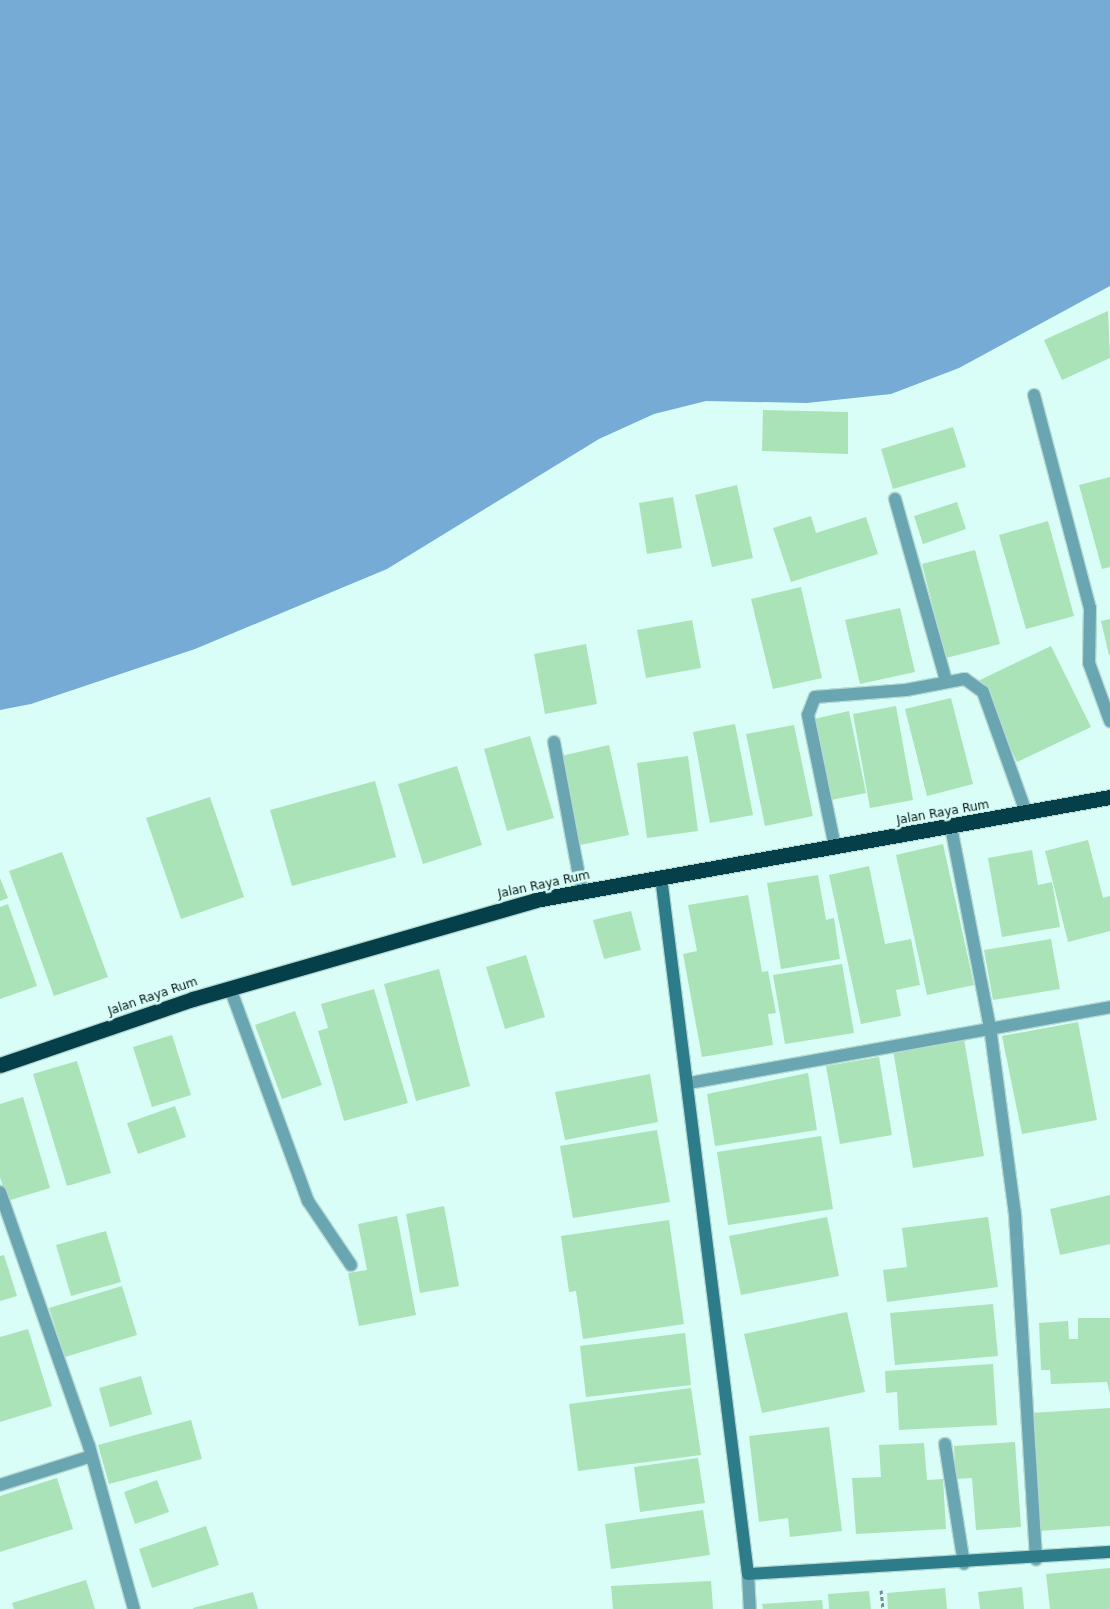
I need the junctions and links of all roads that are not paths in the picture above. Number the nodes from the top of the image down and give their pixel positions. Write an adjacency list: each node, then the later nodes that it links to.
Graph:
1 (1034, 395): 4 (street)
2 (895, 499): 3 (street)
3 (946, 680): 7 (street); 9 (street)
4 (1110, 721)
5 (554, 742): 11 (street)
6 (1110, 797): 7 (highway, Jalan Raya Rum)
7 (1026, 812): 8 (highway, Jalan Raya Rum)
8 (951, 827): 9 (highway, Jalan Raya Rum); 14 (street)
9 (835, 847): 10 (highway, Jalan Raya Rum)
10 (661, 877): 11 (highway, Jalan Raya Rum); 16 (street)
11 (582, 892): 12 (highway, Jalan Raya Rum)
12 (230, 988): 15 (highway, Jalan Raya Rum); 18 (street)
13 (1110, 1007): 14 (street)
14 (990, 1028): 16 (street); 23 (street)
15 (0, 1064)
16 (689, 1083): 25 (street)
17 (0, 1192): 20 (street)
18 (351, 1265)
19 (945, 1444): 24 (street)
20 (92, 1456): 21 (street); 26 (street)
21 (0, 1485)
22 (1110, 1552): 23 (street)
23 (1036, 1559): 24 (street)
24 (964, 1564): 25 (street)
25 (748, 1574): 27 (street)
26 (134, 1609)
27 (750, 1609)

